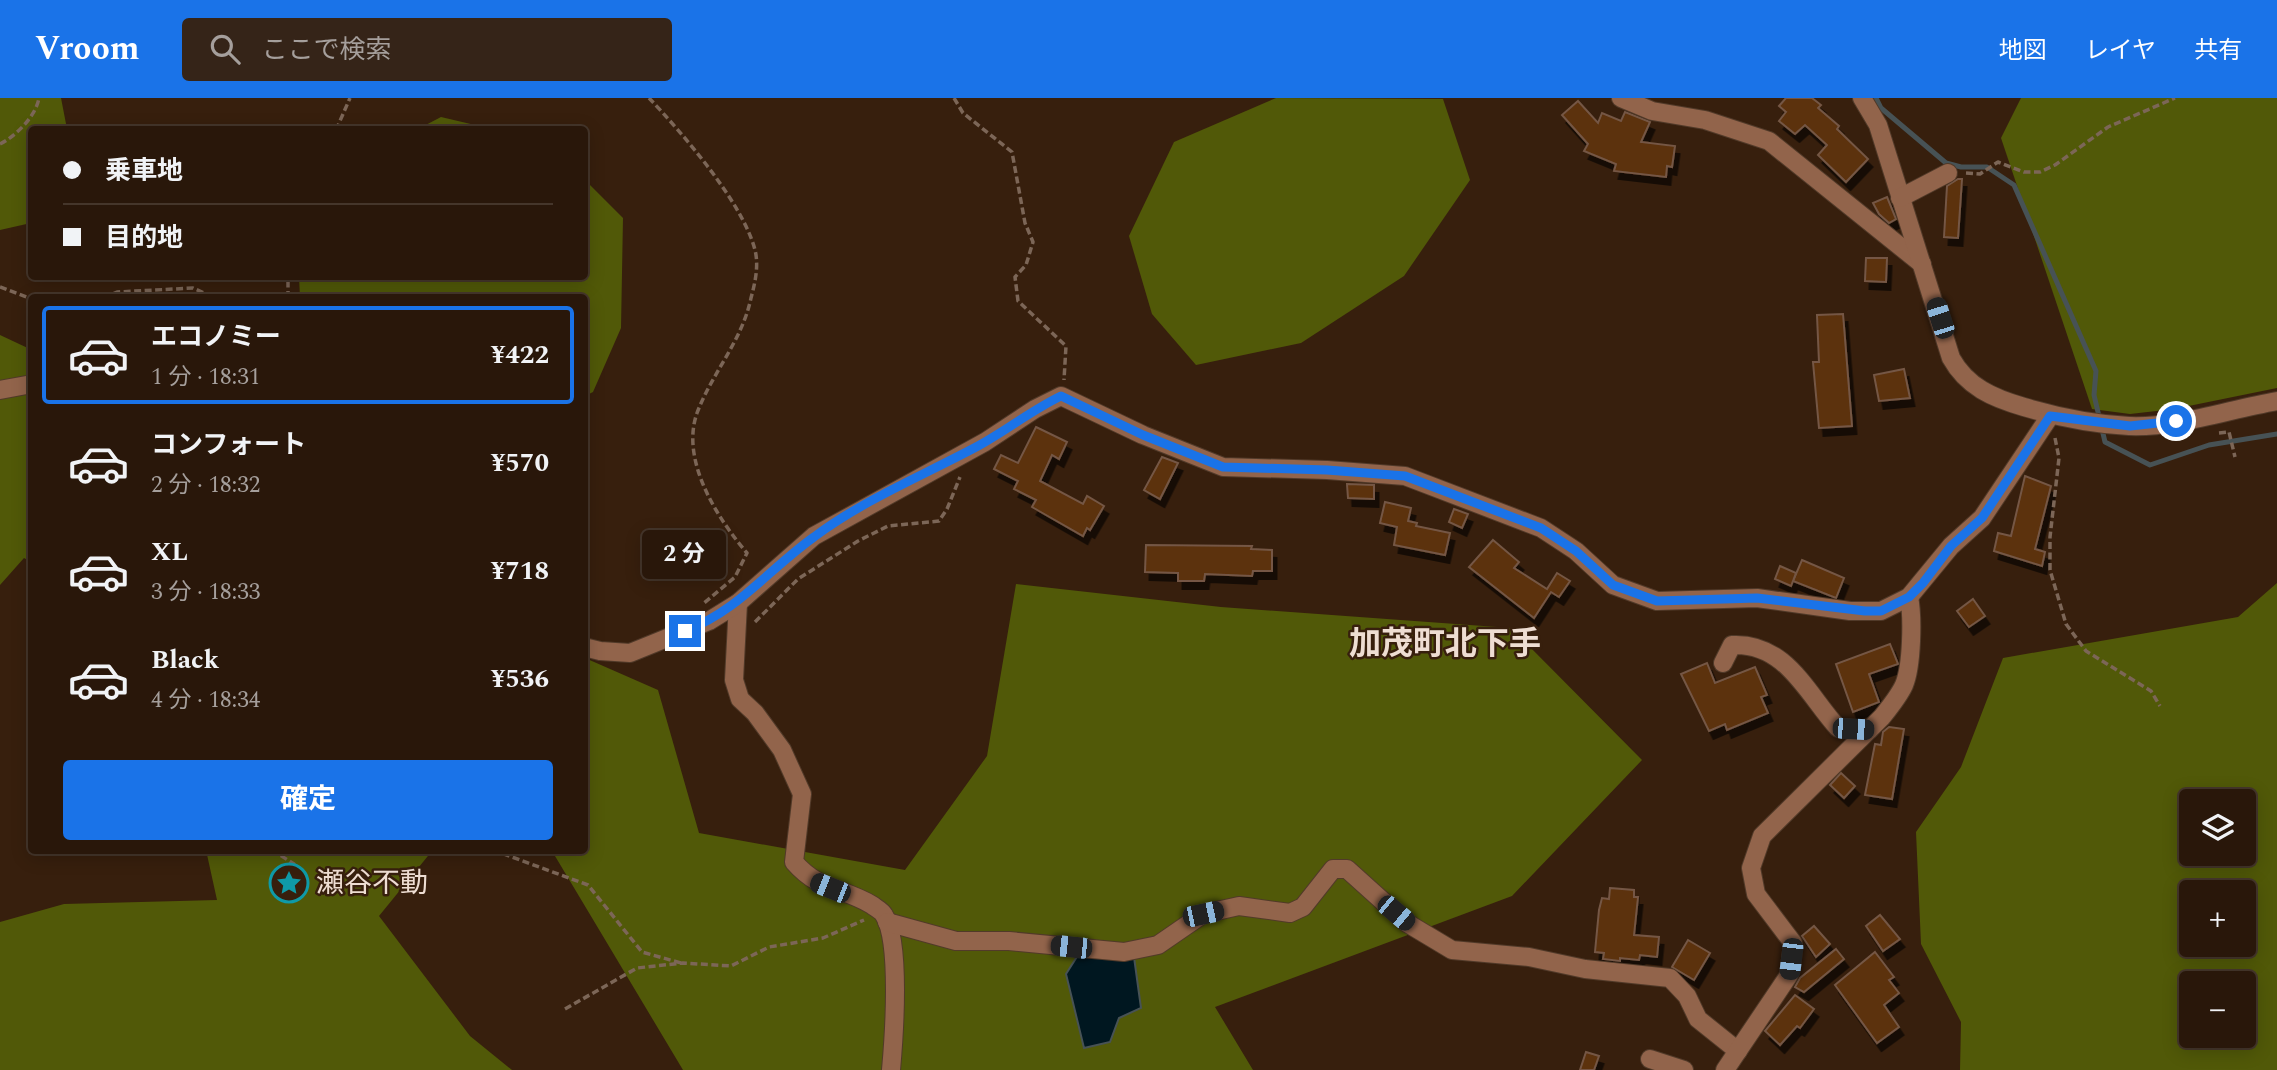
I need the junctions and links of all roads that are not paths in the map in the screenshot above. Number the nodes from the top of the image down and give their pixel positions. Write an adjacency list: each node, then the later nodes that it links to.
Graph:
1 (1621, 98): 5 (street)
2 (1862, 98): 4 (street)
3 (1948, 173): 4 (street)
4 (1900, 198): 5 (street)
5 (1922, 264): 9 (street)
6 (28, 385): 7 (street)
7 (0, 390)
8 (2277, 401): 9 (street)
9 (2050, 416): 10 (street)
10 (1909, 597): 11 (street); 14 (street)
11 (738, 603): 12 (street); 15 (street)
12 (588, 648)
13 (1723, 663): 14 (street)
14 (1869, 730): 16 (street)
15 (887, 922): 16 (street); 18 (street)
16 (1738, 1051): 20 (street)
17 (1650, 1059): 19 (street)
18 (891, 1070)
19 (1684, 1070)
20 (1725, 1070)

